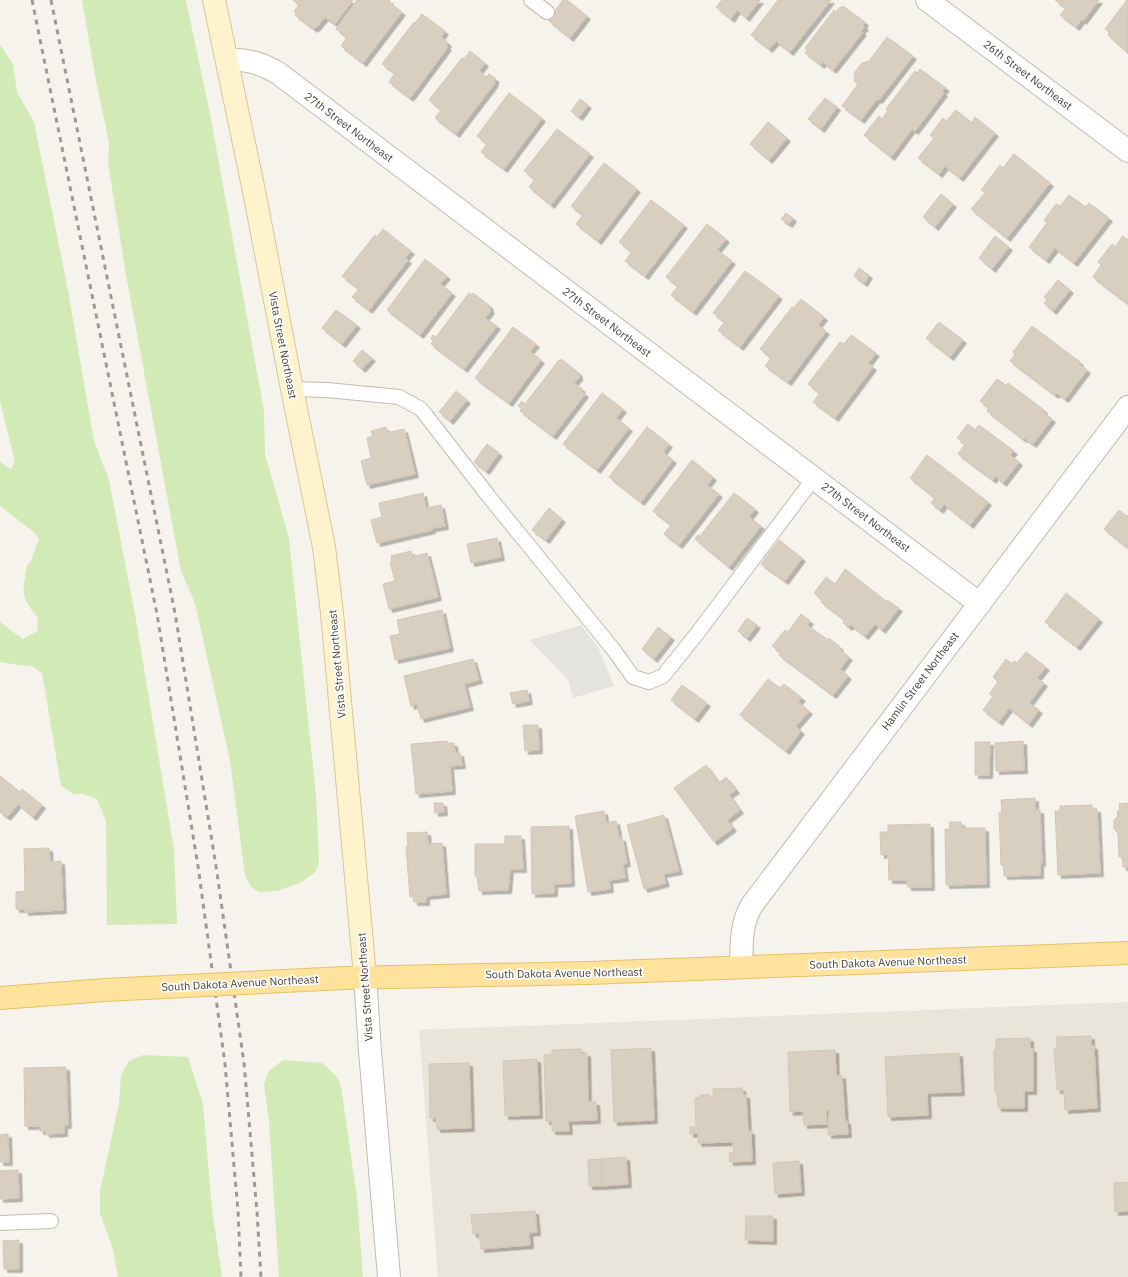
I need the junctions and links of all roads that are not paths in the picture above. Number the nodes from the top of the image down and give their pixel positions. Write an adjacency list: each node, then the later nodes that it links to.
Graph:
1 (214, 0): 5 (street, Vista Street Northeast)
2 (531, 0): 4 (lane)
3 (927, 0): 6 (street, 26th Street Northeast)
4 (547, 12)
5 (227, 60): 7 (street, Vista Street Northeast); 9 (street, 27th Street Northeast)
6 (1128, 151)
7 (292, 389): 9 (lane); 13 (street, Vista Street Northeast)
8 (1128, 407): 10 (street, Hamlin Street Northeast)
9 (814, 478): 10 (street, 27th Street Northeast)
10 (980, 604): 12 (street, Hamlin Street Northeast)
11 (1128, 953): 12 (main road, South Dakota Avenue Northeast)
12 (741, 967): 13 (main road, South Dakota Avenue Northeast)
13 (355, 977): 14 (main road, South Dakota Avenue Northeast, bridge); 17 (street, Vista Street Northeast)
14 (0, 998)
15 (51, 1221): 16 (lane)
16 (0, 1223)
17 (389, 1277)

